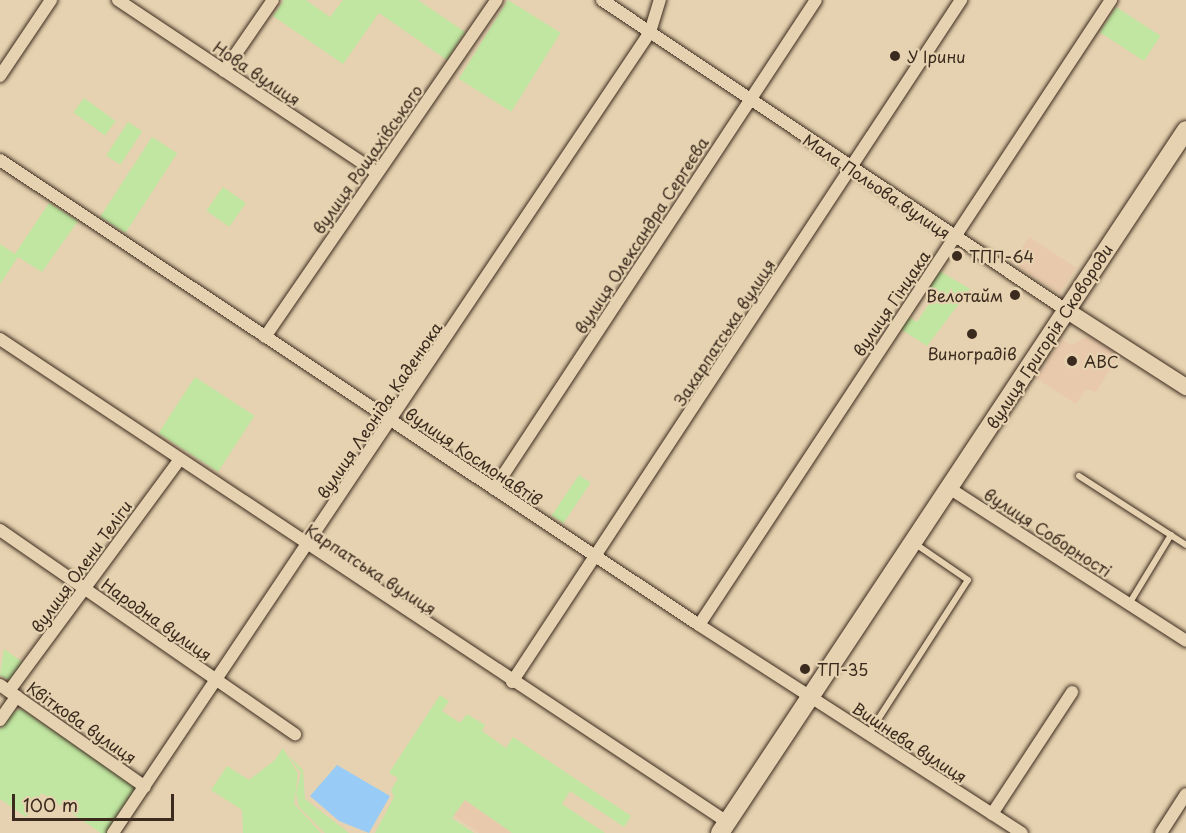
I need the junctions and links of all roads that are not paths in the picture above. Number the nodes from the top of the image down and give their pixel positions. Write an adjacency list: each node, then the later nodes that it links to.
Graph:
1 (51, 0): 12 (street)
2 (118, 0): 11 (street, Нова вулиця)
3 (273, 0): 11 (street)
4 (497, 0): 17 (street, вулиця Рощахівського)
5 (603, 0): 10 (street, Мала Польова вулиця)
6 (660, 0): 10 (street, вулиця Леоніда Каденюка)
7 (816, 0): 13 (street, вулиця Олександра Сергеєва)
8 (961, 0): 16 (street, Закарпатська вулиця)
9 (1111, 0): 18 (street, вулиця Гінцака)
10 (650, 32): 13 (street, Мала Польова вулиця); 23 (street, вулиця Леоніда Каденюка)
11 (224, 71): 17 (street, Нова вулиця)
12 (0, 76)
13 (750, 101): 16 (street, Мала Польова вулиця); 27 (street, вулиця Олександра Сергеєва)
14 (1186, 130): 19 (main road, вулиця Григорія Сковороди)
15 (0, 160): 20 (street, вулиця Космонавтів)
16 (851, 170): 18 (street, Мала Польова вулиця); 33 (street, Закарпатська вулиця)
17 (377, 173): 20 (street, вулиця Рощахівського)
18 (955, 238): 19 (street, Мала Польова вулиця); 36 (street, вулиця Гінцака)
19 (1066, 310): 22 (street, Мала Польова вулиця); 26 (main road, вулиця Григорія Сковороди)
20 (265, 337): 23 (street, вулиця Космонавтів)
21 (0, 339): 24 (street, Карпатська вулиця)
22 (1186, 387)
23 (392, 421): 27 (street, вулиця Космонавтів); 32 (street, вулиця Леоніда Каденюка)
24 (179, 460): 32 (street, Карпатська вулиця); 34 (street, вулиця Олени Теліги)
25 (1079, 476): 29 (lane)
26 (949, 488): 30 (main road, вулиця Григорія Сковороди); 35 (street, вулиця Соборності)
27 (494, 489): 33 (street, вулиця Космонавтів)
28 (0, 530): 34 (street, Народна вулиця)
29 (1170, 535): 31 (lane); 35 (lane)
30 (914, 543): 42 (main road, вулиця Григорія Сковороди); 45 (lane)
31 (1186, 545)
32 (307, 546): 38 (street, вулиця Леоніда Каденюка); 39 (street, Карпатська вулиця)
33 (596, 557): 36 (street, вулиця Космонавтів); 39 (street, Закарпатська вулиця)
34 (84, 589): 38 (street, Народна вулиця); 40 (street, вулиця Олени Теліги)
35 (1128, 604): 37 (street, вулиця Соборності)
36 (699, 625): 42 (street, вулиця Космонавтів)
37 (1186, 641)
38 (218, 681): 44 (street, Народна вулиця); 46 (street, вулиця Леоніда Каденюка)
39 (512, 682): 49 (street, Карпатська вулиця)
40 (9, 690): 43 (street, вулиця Олени Теліги); 46 (street, Квіткова вулиця)
41 (1072, 692): 48 (street)
42 (811, 698): 45 (street, Вишнева вулиця); 49 (main road, вулиця Григорія Сковороди)
43 (0, 720)
44 (295, 734)
45 (868, 735): 48 (street, Вишнева вулиця)
46 (145, 787): 50 (street, вулиця Леоніда Каденюка)
47 (1186, 794): 52 (street)
48 (992, 814): 51 (street, Вишнева вулиця)
49 (724, 827)
50 (113, 833)
51 (1022, 833)
52 (1161, 833)

